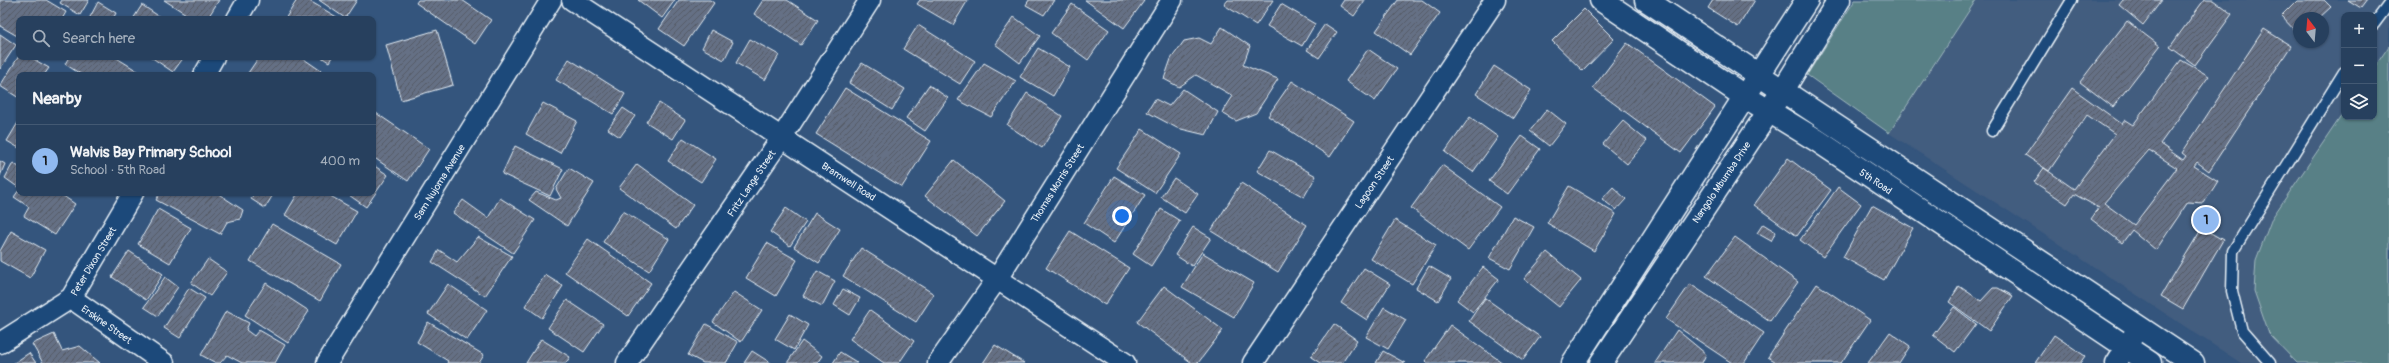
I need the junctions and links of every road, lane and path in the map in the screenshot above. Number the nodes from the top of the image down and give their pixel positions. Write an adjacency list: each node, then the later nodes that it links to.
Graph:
1 (248, 0): 13 (street)
2 (551, 0): 31 (street, Sam Nujoma Avenue)
3 (572, 0): 23 (street, Bramwell Road)
4 (870, 0): 23 (street, Fritz Lange Street)
5 (1172, 0): 25 (street, Thomas Morris Street)
6 (1495, 0): 35 (street, Lagoon Street)
7 (1601, 0): 20 (main road, 5th Road)
8 (1646, 0): 17 (main road)
9 (1807, 0): 17 (main road)
10 (1839, 0): 19 (main road, Nangolo Mbumba Drive)
11 (2072, 0): 22 (lane)
12 (2389, 4): 14 (lane)
13 (239, 16)
14 (2377, 20)
15 (212, 60): 16 (street)
16 (206, 72)
17 (1758, 74): 19 (main road); 20 (main road)
18 (2341, 77): 40 (lane)
19 (1783, 90): 21 (main road, Nangolo Mbumba Drive); 27 (main road)
20 (1744, 96): 21 (main road, 5th Road); 36 (main road)
21 (1769, 111): 29 (main road, 5th Road); 37 (main road, Nangolo Mbumba Drive)
22 (1992, 131)
23 (782, 137): 25 (street, Bramwell Road); 32 (street, Fritz Lange Street)
24 (131, 196): 26 (street, Peter Dixon Street)
25 (996, 279): 33 (street, Thomas Morris Street); 34 (street, Bramwell Road)
26 (71, 298): 28 (street, Peter Dixon Street); 30 (street, Erskine Street)
27 (2138, 327): 29 (street); 39 (main road)
28 (0, 343)
29 (2120, 355): 38 (main road, 5th Road)
30 (164, 363)
31 (327, 363)
32 (627, 363)
33 (938, 363)
34 (1124, 363)
35 (1253, 363)
36 (1573, 363)
37 (1601, 363)
38 (2150, 363)
39 (2193, 363)
40 (2270, 363)

